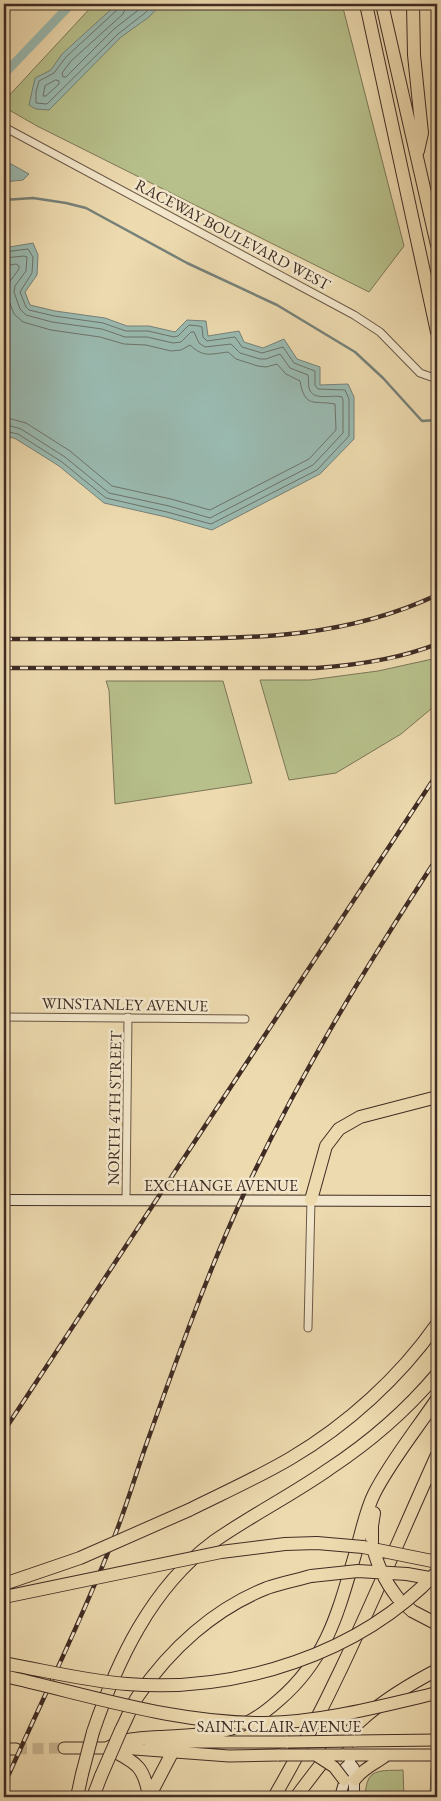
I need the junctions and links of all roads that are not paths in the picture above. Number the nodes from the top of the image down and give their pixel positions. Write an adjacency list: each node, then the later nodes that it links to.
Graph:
1 (382, 4): 5 (highway)
2 (413, 4): 5 (highway)
3 (365, 7): 7 (highway)
4 (4, 127): 8 (street, RACEWAY BOULEVARD WEST)
5 (417, 153): 6 (highway)
6 (437, 244)
7 (437, 332)
8 (437, 380)
9 (4, 1017): 10 (street, WINSTANLEY AVENUE)
10 (128, 1017): 11 (street, WINSTANLEY AVENUE); 13 (street, NORTH 4TH STREET)
11 (245, 1019)
12 (437, 1097): 15 (highway)
13 (126, 1199): 14 (street, EXCHANGE AVENUE); 15 (street, EXCHANGE AVENUE)
14 (4, 1200)
15 (311, 1200): 16 (street, EXCHANGE AVENUE); 18 (street)
16 (437, 1201)
17 (437, 1324): 26 (highway, bridge)
18 (308, 1328)
19 (437, 1374): 45 (highway, bridge)
20 (437, 1399): 22 (highway)
21 (437, 1455): 48 (highway)
22 (384, 1479): 28 (highway, bridge); 36 (highway)
23 (437, 1562): 27 (highway, bridge)
24 (437, 1572): 29 (highway, bridge)
25 (437, 1580): 46 (highway, bridge)
26 (4, 1584)
27 (4, 1597)
28 (437, 1624)
29 (4, 1663)
30 (437, 1670): 49 (highway)
31 (4, 1676): 32 (highway, bridge)
32 (437, 1693)
33 (437, 1740): 40 (main road, SAINT CLAIR AVENUE)
34 (183, 1742): 36 (main road, SAINT CLAIR AVENUE); 39 (highway); 40 (main road, SAINT CLAIR AVENUE, bridge)
35 (64, 1748): 36 (main road, SAINT CLAIR AVENUE)
36 (115, 1748): 39 (main road, SAINT CLAIR AVENUE); 47 (highway)
37 (4, 1749): 38 (main road)
38 (16, 1749)
39 (172, 1753): 41 (main road, SAINT CLAIR AVENUE, bridge); 47 (highway)
40 (348, 1753): 41 (main road, SAINT CLAIR AVENUE, bridge); 42 (main road, SAINT CLAIR AVENUE); 44 (street)
41 (316, 1755): 44 (main road, bridge)
42 (388, 1755): 43 (main road, SAINT CLAIR AVENUE); 44 (main road)
43 (437, 1755)
44 (349, 1780): 50 (street); 51 (street)
45 (77, 1797)
46 (93, 1797)
47 (149, 1797)
48 (274, 1797)
49 (296, 1797)
50 (340, 1797)
51 (354, 1797)

